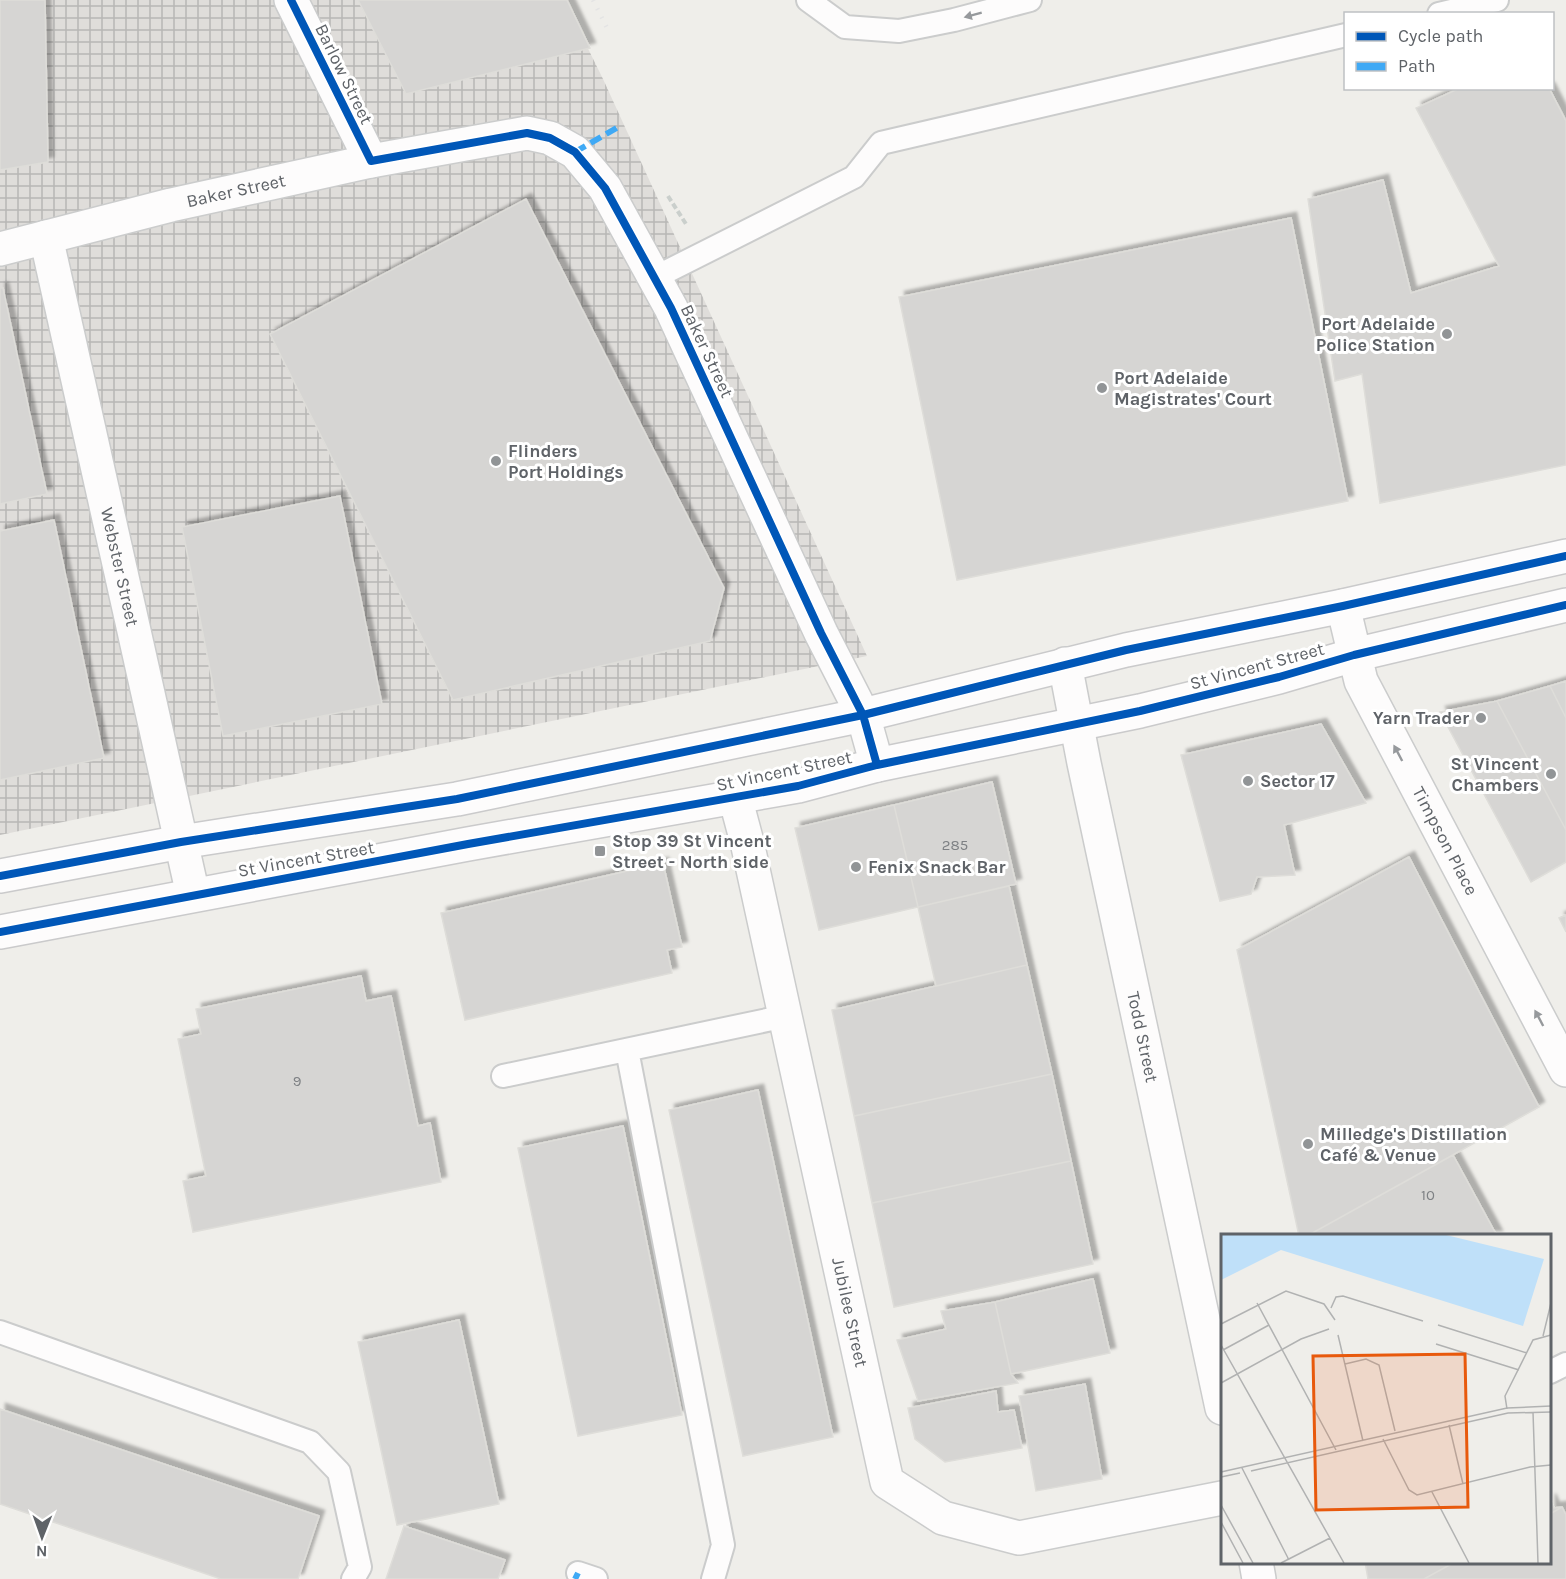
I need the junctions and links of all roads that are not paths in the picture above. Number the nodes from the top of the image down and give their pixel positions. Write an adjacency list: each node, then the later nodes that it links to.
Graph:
1 (291, 0): 7 (street, Barlow Street)
2 (808, 0): 3 (lane, one-way to 2)
3 (1030, 0)
4 (1497, 0): 5 (lane)
5 (1447, 12)
6 (1344, 35): 10 (lane)
7 (371, 162): 8 (street, Baker Street); 10 (street, Baker Street)
8 (46, 237): 9 (street, Baker Street); 20 (street, Webster Street)
9 (0, 249)
10 (654, 278): 16 (street, Baker Street)
11 (1566, 556): 13 (street, St Vincent Street)
12 (1566, 604): 14 (street, St Vincent Street)
13 (1343, 606): 14 (street, Timpson Place); 15 (street, St Vincent Street)
14 (1354, 655): 17 (street, St Vincent Street); 26 (street, Timpson Place, one-way to 14)
15 (1065, 664): 16 (street, St Vincent Street); 17 (street, Todd Street)
16 (863, 715): 18 (street, Baker Street); 20 (street, St Vincent Street)
17 (1076, 723): 18 (street, St Vincent Street); 31 (street, Todd Street)
18 (878, 765): 19 (street, St Vincent Street)
19 (735, 797): 22 (street, St Vincent Street); 24 (street, Jubilee Street)
20 (181, 842): 21 (street, St Vincent Street); 22 (street, Webster Street)
21 (0, 876)
22 (192, 895): 23 (street, St Vincent Street)
23 (0, 932)
24 (786, 1016): 25 (lane); 32 (street, Jubilee Street)
25 (627, 1050): 27 (lane); 35 (lane)
26 (1566, 1070)
27 (503, 1076)
28 (0, 1332): 34 (lane)
29 (1566, 1364): 30 (lane)
30 (1551, 1372)
31 (1221, 1403)
32 (1221, 1498)
33 (1256, 1564): 36 (street)
34 (353, 1579)
35 (713, 1579)
36 (1259, 1579)

